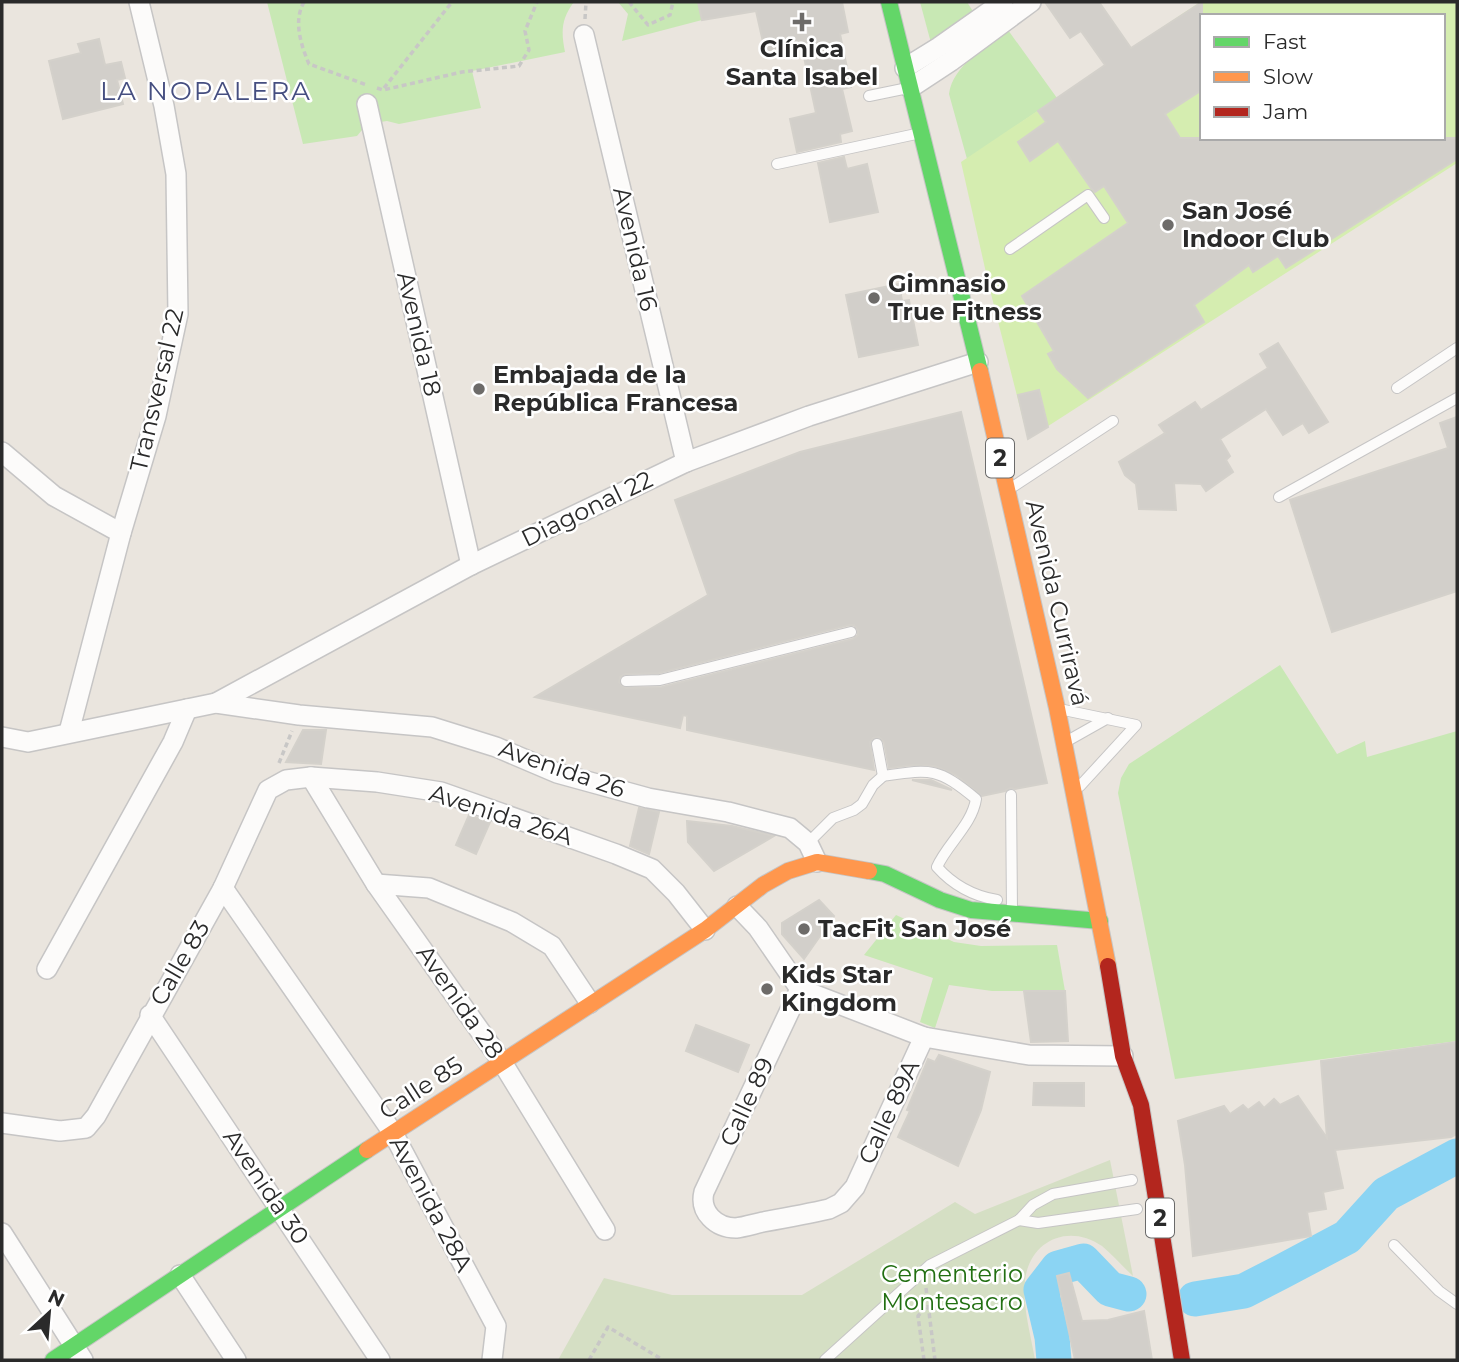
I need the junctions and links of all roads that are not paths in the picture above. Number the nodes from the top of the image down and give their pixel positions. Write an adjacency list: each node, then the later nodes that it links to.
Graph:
1 (139, 2): 23 (street, Transversal 22)
2 (889, 2): 6 (main road, Avenida Curriravá / 2)
3 (1003, 2): 6 (street)
4 (1031, 2): 7 (street)
5 (584, 35): 20 (street, Avenida 16)
6 (905, 68): 7 (main road, Avenida Curriravá / 2)
7 (910, 88): 8 (lane); 10 (main road, Avenida Curriravá / 2)
8 (869, 96)
9 (367, 104): 24 (street, Avenida 18)
10 (920, 133): 11 (lane); 15 (main road, Avenida Curriravá / 2)
11 (777, 164)
12 (1104, 218): 13 (lane)
13 (1010, 248)
14 (1457, 348): 16 (lane)
15 (978, 362): 20 (street, Diagonal 22); 21 (main road, Avenida Curriravá / 2)
16 (1397, 388)
17 (1457, 398): 22 (lane)
18 (1113, 421): 21 (lane)
19 (2, 452): 23 (street)
20 (685, 462): 24 (street, Diagonal 22)
21 (1008, 490): 28 (main road, Avenida Curriravá / 2)
22 (1279, 497)
23 (121, 533): 31 (street, Transversal 22)
24 (471, 565): 27 (street, Diagonal 22)
25 (850, 632): 26 (lane)
26 (626, 681)
27 (216, 703): 29 (street, Avenida 26); 40 (street, Avenida 26)
28 (1057, 708): 30 (lane); 33 (main road, Avenida Curriravá / 2)
29 (187, 709): 31 (street, Avenida 26); 48 (street)
30 (1108, 718): 33 (lane); 38 (lane)
31 (69, 732): 32 (street, Avenida 26)
32 (2, 737)
33 (1065, 742): 38 (main road, Avenida Curriravá / 2)
34 (877, 744): 35 (lane)
35 (883, 776): 40 (lane); 45 (lane)
36 (311, 777): 37 (street, Avenida 26A); 42 (street, Avenida 28); 47 (street, Avenida 26A)
37 (268, 790): 43 (street, Calle 83)
38 (1075, 791): 46 (main road, Avenida Curriravá / 2)
39 (1012, 795): 45 (lane)
40 (808, 843): 41 (street)
41 (817, 862): 44 (main road, Calle 85); 45 (main road)
42 (376, 884): 50 (street); 54 (street, Avenida 28)
43 (223, 888): 51 (street, Calle 83); 57 (street, Avenida 28A)
44 (737, 906): 47 (main road, Calle 85); 49 (street)
45 (1012, 909): 46 (main road)
46 (1100, 921): 53 (main road, Avenida Curriravá / 2)
47 (705, 930): 50 (main road, Calle 85)
48 (47, 969)
49 (800, 989): 52 (street); 59 (street, Calle 89)
50 (590, 1003): 54 (main road, Calle 85)
51 (150, 1015): 56 (street, Calle 83); 60 (street, Avenida 30)
52 (924, 1037): 53 (street); 59 (street, Calle 89A)
53 (1123, 1056): 55 (main road, Avenida Curriravá / 2); 74 (main road, Avenida Curriravá / 2)
54 (502, 1062): 57 (main road, Calle 85); 63 (street, Avenida 28)
55 (1119, 1088)
56 (2, 1123)
57 (393, 1133): 60 (main road, Calle 85); 69 (street, Avenida 28A)
58 (1131, 1175): 61 (main road, 2); 62 (lane)
59 (855, 1187)
60 (280, 1207): 66 (main road, Calle 85); 72 (street, Avenida 30)
61 (1138, 1215): 62 (lane)
62 (1019, 1220): 73 (lane)
63 (605, 1230)
64 (2, 1233): 68 (street)
65 (1394, 1245): 67 (lane)
66 (180, 1275): 68 (main road, Calle 85); 71 (street)
67 (1457, 1304)
68 (79, 1354): 70 (main road, Calle 85)
69 (493, 1358)
70 (53, 1360)
71 (236, 1360)
72 (380, 1360)
73 (825, 1360)
74 (1182, 1360)

